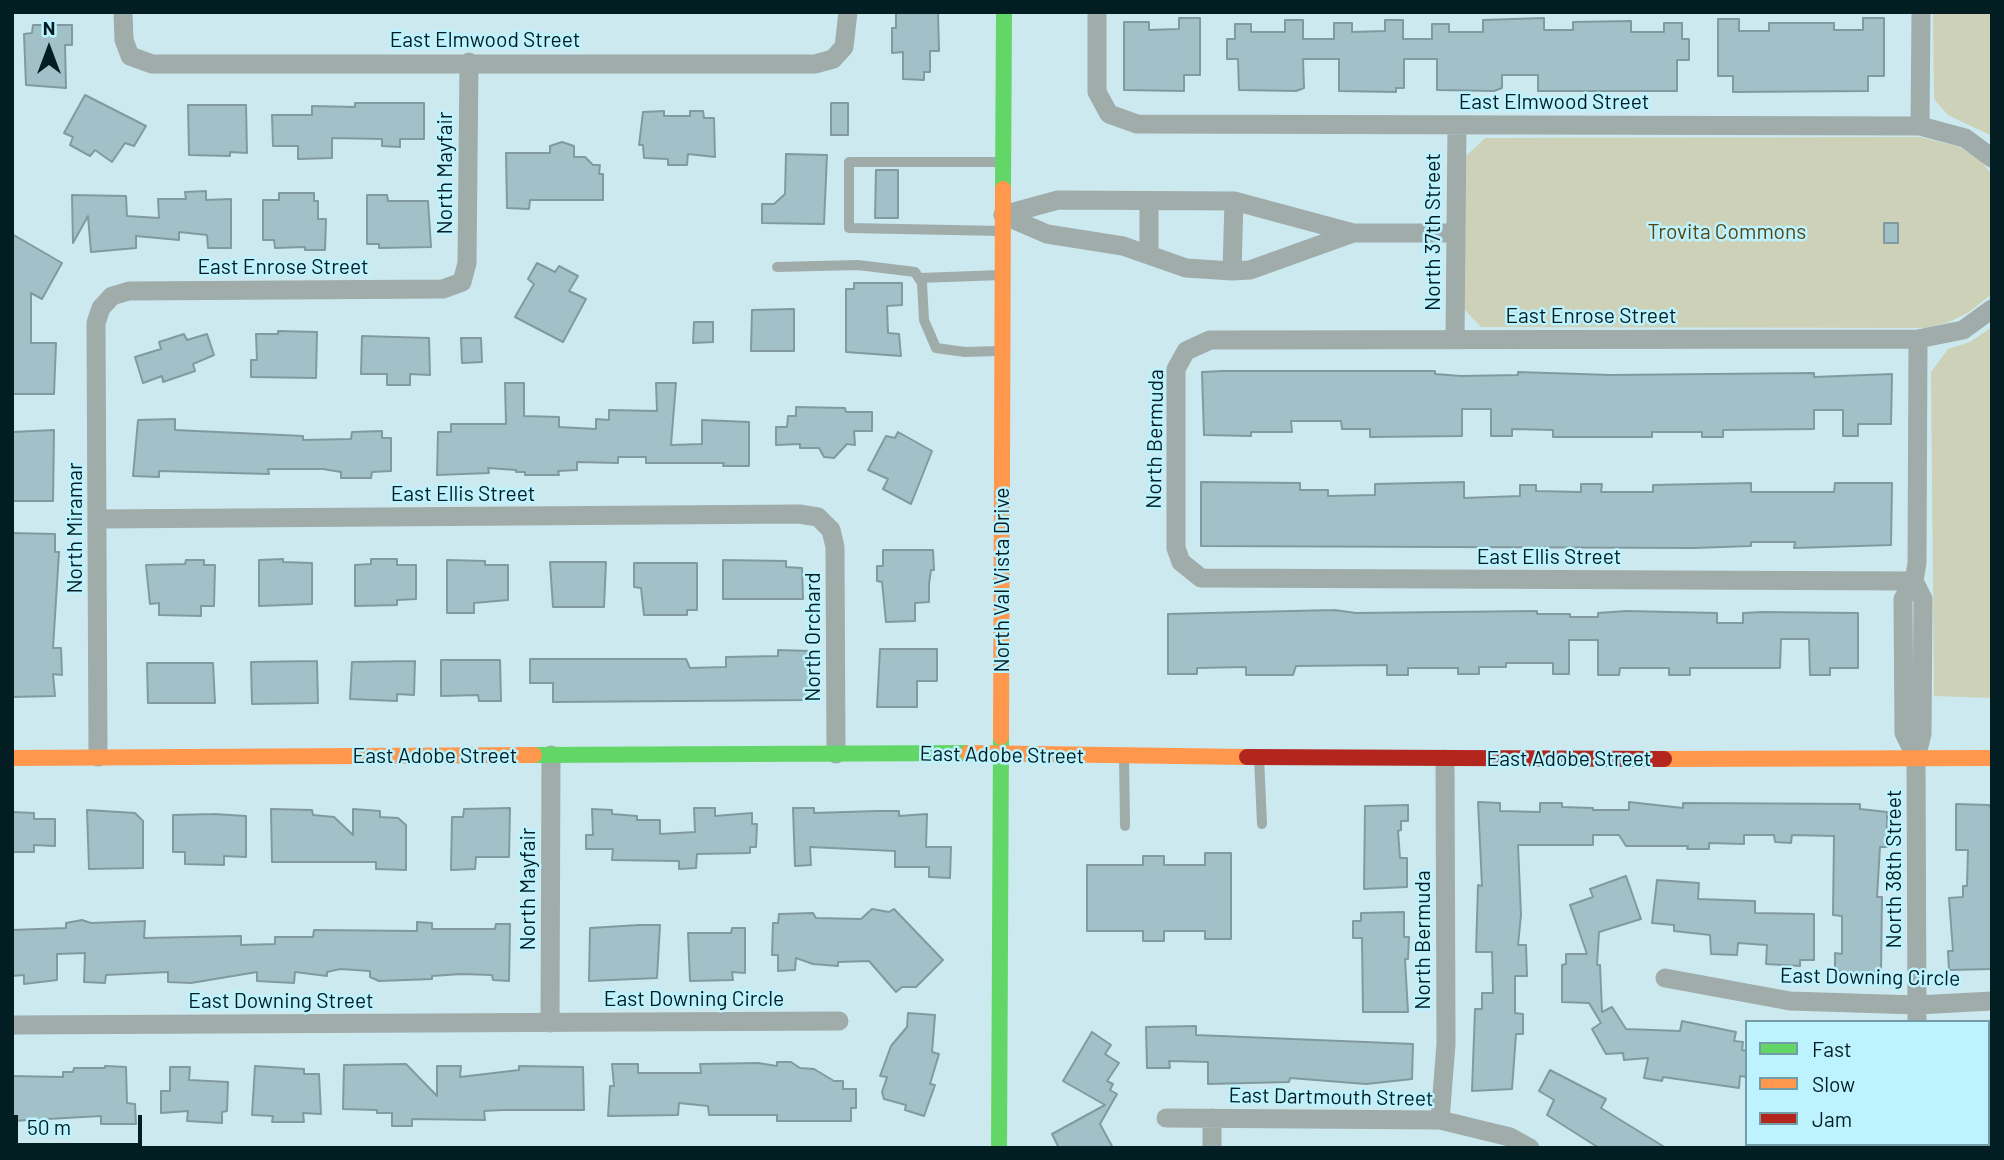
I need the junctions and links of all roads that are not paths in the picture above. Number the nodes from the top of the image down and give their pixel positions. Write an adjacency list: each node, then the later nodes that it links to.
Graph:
1 (123, 12): 6 (street, East Elmwood Street)
2 (848, 12): 6 (street, East Elmwood Street)
3 (1004, 12): 10 (street, North Val Vista Drive)
4 (1097, 12): 7 (street, East Elmwood Street)
5 (1920, 12): 8 (street)
6 (469, 62): 21 (street, North Mayfair)
7 (1457, 125): 8 (street, East Elmwood Street); 15 (street, North 37th Street)
8 (1920, 126): 9 (street, East Elmwood Street)
9 (1992, 158)
10 (1003, 162): 13 (street, North Val Vista Drive); 13 (lane)
11 (1149, 201): 12 (street); 13 (street); 16 (street)
12 (1234, 201): 14 (street); 18 (street)
13 (1003, 223): 16 (street); 19 (street, North Val Vista Drive)
14 (1353, 233): 15 (street); 18 (street)
15 (1456, 233): 24 (street, North 37th Street)
16 (1149, 254): 18 (street)
17 (777, 267): 20 (lane)
18 (1232, 271)
19 (1003, 275): 20 (lane); 26 (street, North Val Vista Drive)
20 (919, 278): 26 (lane)
21 (462, 282): 22 (street, East Enrose Street)
22 (105, 300): 28 (street, North Miramar)
23 (1992, 309): 25 (street, East Enrose Street)
24 (1455, 339): 25 (street, East Enrose Street); 27 (street, East Enrose Street)
25 (1918, 339): 31 (street, North 38th Street)
26 (1003, 351): 33 (street, North Val Vista Drive)
27 (1186, 351): 30 (street, North Bermuda)
28 (98, 519): 29 (street, East Ellis Street); 36 (street, North Miramar)
29 (826, 522): 32 (street, North Orchard)
30 (1187, 569): 31 (street, East Ellis Street)
31 (1914, 581): 39 (street, North 38th Street)
32 (836, 754): 33 (street, East Adobe Street); 34 (street, East Adobe Street)
33 (1001, 754): 35 (street, East Adobe Street); 53 (street, North Val Vista Drive)
34 (551, 755): 36 (street, East Adobe Street); 48 (street, North Mayfair)
35 (1124, 756): 37 (street, East Adobe Street); 43 (lane)
36 (98, 757): 38 (street, East Adobe Street)
37 (1259, 757): 41 (street, East Adobe Street); 42 (lane)
38 (12, 758)
39 (1916, 758): 40 (street, East Adobe Street); 41 (street, East Adobe Street); 46 (street, North 38th Street)
40 (1992, 758)
41 (1445, 759): 52 (street, North Bermuda)
42 (1262, 824)
43 (1125, 825)
44 (1665, 978): 46 (street, East Downing Circle)
45 (1992, 1001): 46 (street, East Downing Circle)
46 (1917, 1014)
47 (839, 1021): 48 (street, East Downing Circle)
48 (550, 1023): 49 (street, East Downing Street)
49 (12, 1025)
50 (1166, 1118): 51 (street, East Dartmouth Street)
51 (1212, 1118): 52 (street, East Dartmouth Street); 54 (street)
52 (1440, 1120): 55 (street, East Dartmouth Street)
53 (999, 1148)
54 (1212, 1148)
55 (1530, 1148)

